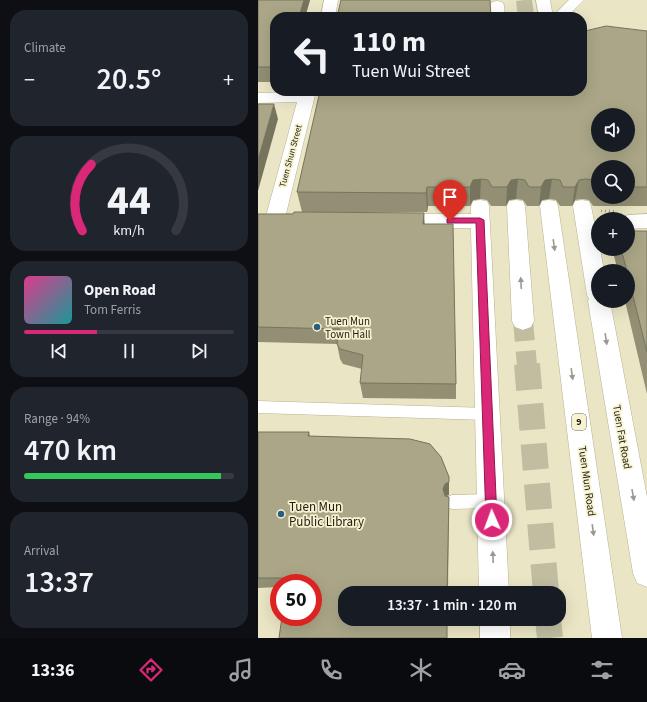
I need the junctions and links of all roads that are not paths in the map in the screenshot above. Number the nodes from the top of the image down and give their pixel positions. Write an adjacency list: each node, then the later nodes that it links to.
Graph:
1 (331, 0): 4 (main road)
2 (543, 0): 5 (main road)
3 (573, 2): 6 (main road)
4 (329, 12)
5 (545, 12)
6 (564, 12)
7 (282, 96): 9 (main road)
8 (306, 96): 13 (main road, Tuen Shun Street)
9 (258, 98)
10 (516, 206): 19 (main road, one-way to 10)
11 (549, 206): 28 (main road, Tuen Mun Road / 9, one-way to 28)
12 (588, 216): 17 (main road)
13 (314, 221)
14 (374, 221): 21 (main road)
15 (635, 222): 16 (main road)
16 (647, 222)
17 (594, 264)
18 (600, 308): 24 (main road, Tuen Fat Road, one-way to 24)
19 (523, 322)
20 (258, 407): 21 (lane)
21 (488, 414): 22 (main road)
22 (491, 501): 23 (lane); 25 (main road, one-way to 22)
23 (452, 502)
24 (647, 573)
25 (494, 586)
26 (495, 626): 27 (main road)
27 (496, 638)
28 (608, 638)

